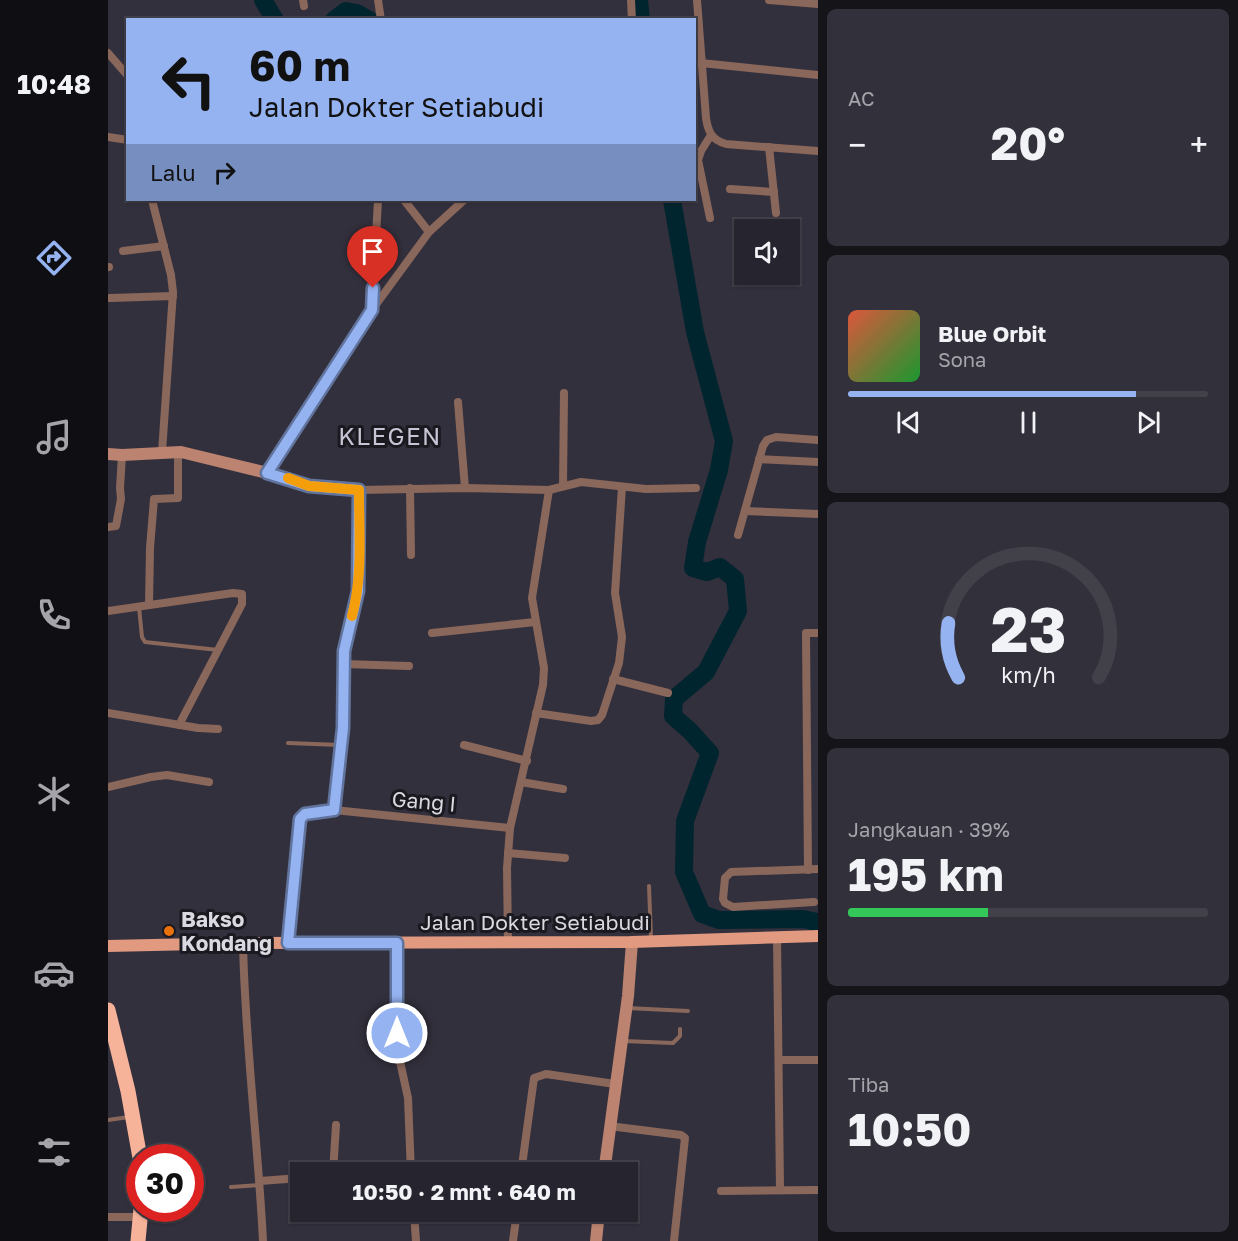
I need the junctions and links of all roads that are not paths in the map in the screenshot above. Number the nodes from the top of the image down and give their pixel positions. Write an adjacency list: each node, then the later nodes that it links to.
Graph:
1 (378, 0): 6 (street)
2 (631, 0): 7 (street)
3 (697, 0): 9 (street)
4 (769, 0): 5 (street)
5 (818, 4)
6 (381, 16)
7 (632, 18)
8 (108, 53): 10 (street)
9 (701, 63): 11 (street); 12 (street)
10 (126, 74)
11 (818, 75)
12 (711, 135): 16 (street); 17 (street)
13 (108, 137): 14 (street)
14 (126, 140)
15 (696, 145): 16 (street)
16 (704, 146): 26 (street)
17 (769, 147): 18 (street); 20 (street)
18 (818, 150)
19 (730, 189): 20 (street)
20 (774, 192): 25 (street)
21 (152, 201): 28 (street)
22 (378, 201): 32 (street)
23 (405, 201): 27 (street)
24 (463, 201): 27 (street)
25 (776, 213)
26 (710, 218)
27 (429, 232): 32 (street)
28 (164, 246): 29 (street); 30 (street)
29 (123, 251)
30 (173, 296): 31 (street); 36 (street)
31 (110, 298)
32 (372, 310): 42 (street)
33 (564, 393): 43 (street)
34 (458, 402): 46 (street)
35 (818, 440): 40 (street)
36 (162, 452): 37 (street); 39 (street)
37 (178, 452): 42 (street); 55 (street)
38 (108, 454): 39 (street)
39 (122, 455): 52 (street)
40 (759, 459): 41 (street); 50 (street)
41 (818, 462)
42 (267, 473): 48 (street)
43 (563, 486): 44 (street); 49 (street)
44 (622, 487): 47 (street); 64 (street)
45 (410, 488): 46 (street); 48 (street); 54 (street)
46 (465, 488): 49 (street)
47 (696, 488)
48 (359, 490): 62 (street)
49 (549, 490): 58 (street)
50 (745, 511): 51 (street); 53 (street)
51 (818, 513)
52 (108, 527)
53 (738, 535)
54 (411, 555)
55 (149, 605): 56 (street); 61 (street)
56 (139, 606): 57 (street); 61 (lane)
57 (108, 611)
58 (535, 622): 59 (street); 67 (street)
59 (432, 633)
60 (818, 633): 83 (street)
61 (218, 650): 68 (street)
62 (344, 664): 63 (street); 71 (street)
63 (409, 666)
64 (613, 680): 65 (street); 67 (street)
65 (668, 693)
66 (108, 713): 68 (street)
67 (536, 713): 73 (street)
68 (179, 724): 69 (street)
69 (218, 729)
70 (288, 743): 71 (lane)
71 (341, 745): 78 (street)
72 (464, 745): 73 (street)
73 (527, 761): 75 (street)
74 (209, 782): 76 (street)
75 (521, 782): 77 (street); 79 (street)
76 (108, 788)
77 (563, 789)
78 (334, 810): 79 (street, Gang I); 91 (street)
79 (510, 828): 80 (street)
80 (508, 853): 81 (street); 93 (street)
81 (565, 858)
82 (818, 869): 83 (street)
83 (808, 870): 85 (street)
84 (649, 886): 88 (lane)
85 (814, 902)
86 (813, 936): 87 (main road, Jalan Dokter Setiabudi)
87 (777, 937): 88 (main road, Jalan Dokter Setiabudi); 101 (street)
88 (651, 941): 89 (main road, Jalan Dokter Setiabudi)
89 (632, 942): 93 (main road, Jalan Dokter Setiabudi); 95 (street)
90 (243, 943): 91 (main road, Jalan Dokter Setiabudi); 94 (main road, Jalan Dokter Setiabudi); 114 (street)
91 (288, 943): 92 (main road, Jalan Dokter Setiabudi)
92 (397, 943): 93 (main road, Jalan Dokter Setiabudi); 110 (street)
93 (508, 943)
94 (108, 946)
95 (627, 1008): 96 (lane); 99 (street)
96 (688, 1011)
97 (108, 1012): 100 (highway)
98 (680, 1029): 99 (lane)
99 (622, 1041): 103 (street)
100 (113, 1049): 104 (highway)
101 (779, 1060): 102 (street); 116 (street)
102 (818, 1060)
103 (615, 1084): 107 (street); 111 (street)
104 (133, 1117): 105 (lane); 108 (highway)
105 (108, 1120)
106 (336, 1125): 109 (street)
107 (609, 1126): 112 (street); 130 (street)
108 (138, 1144)
109 (334, 1162)
110 (411, 1162)
111 (523, 1162)
112 (605, 1162)
113 (290, 1179): 114 (street)
114 (260, 1183): 115 (lane); 126 (street)
115 (231, 1187)
116 (780, 1190): 117 (street); 118 (street)
117 (818, 1190)
118 (721, 1191)
119 (126, 1215): 120 (street)
120 (108, 1217)
121 (140, 1222): 125 (highway)
122 (415, 1222): 127 (street)
123 (516, 1222): 128 (street)
124 (598, 1222): 129 (street)
125 (138, 1241)
126 (263, 1241)
127 (416, 1241)
128 (513, 1241)
129 (596, 1241)
130 (674, 1241)

